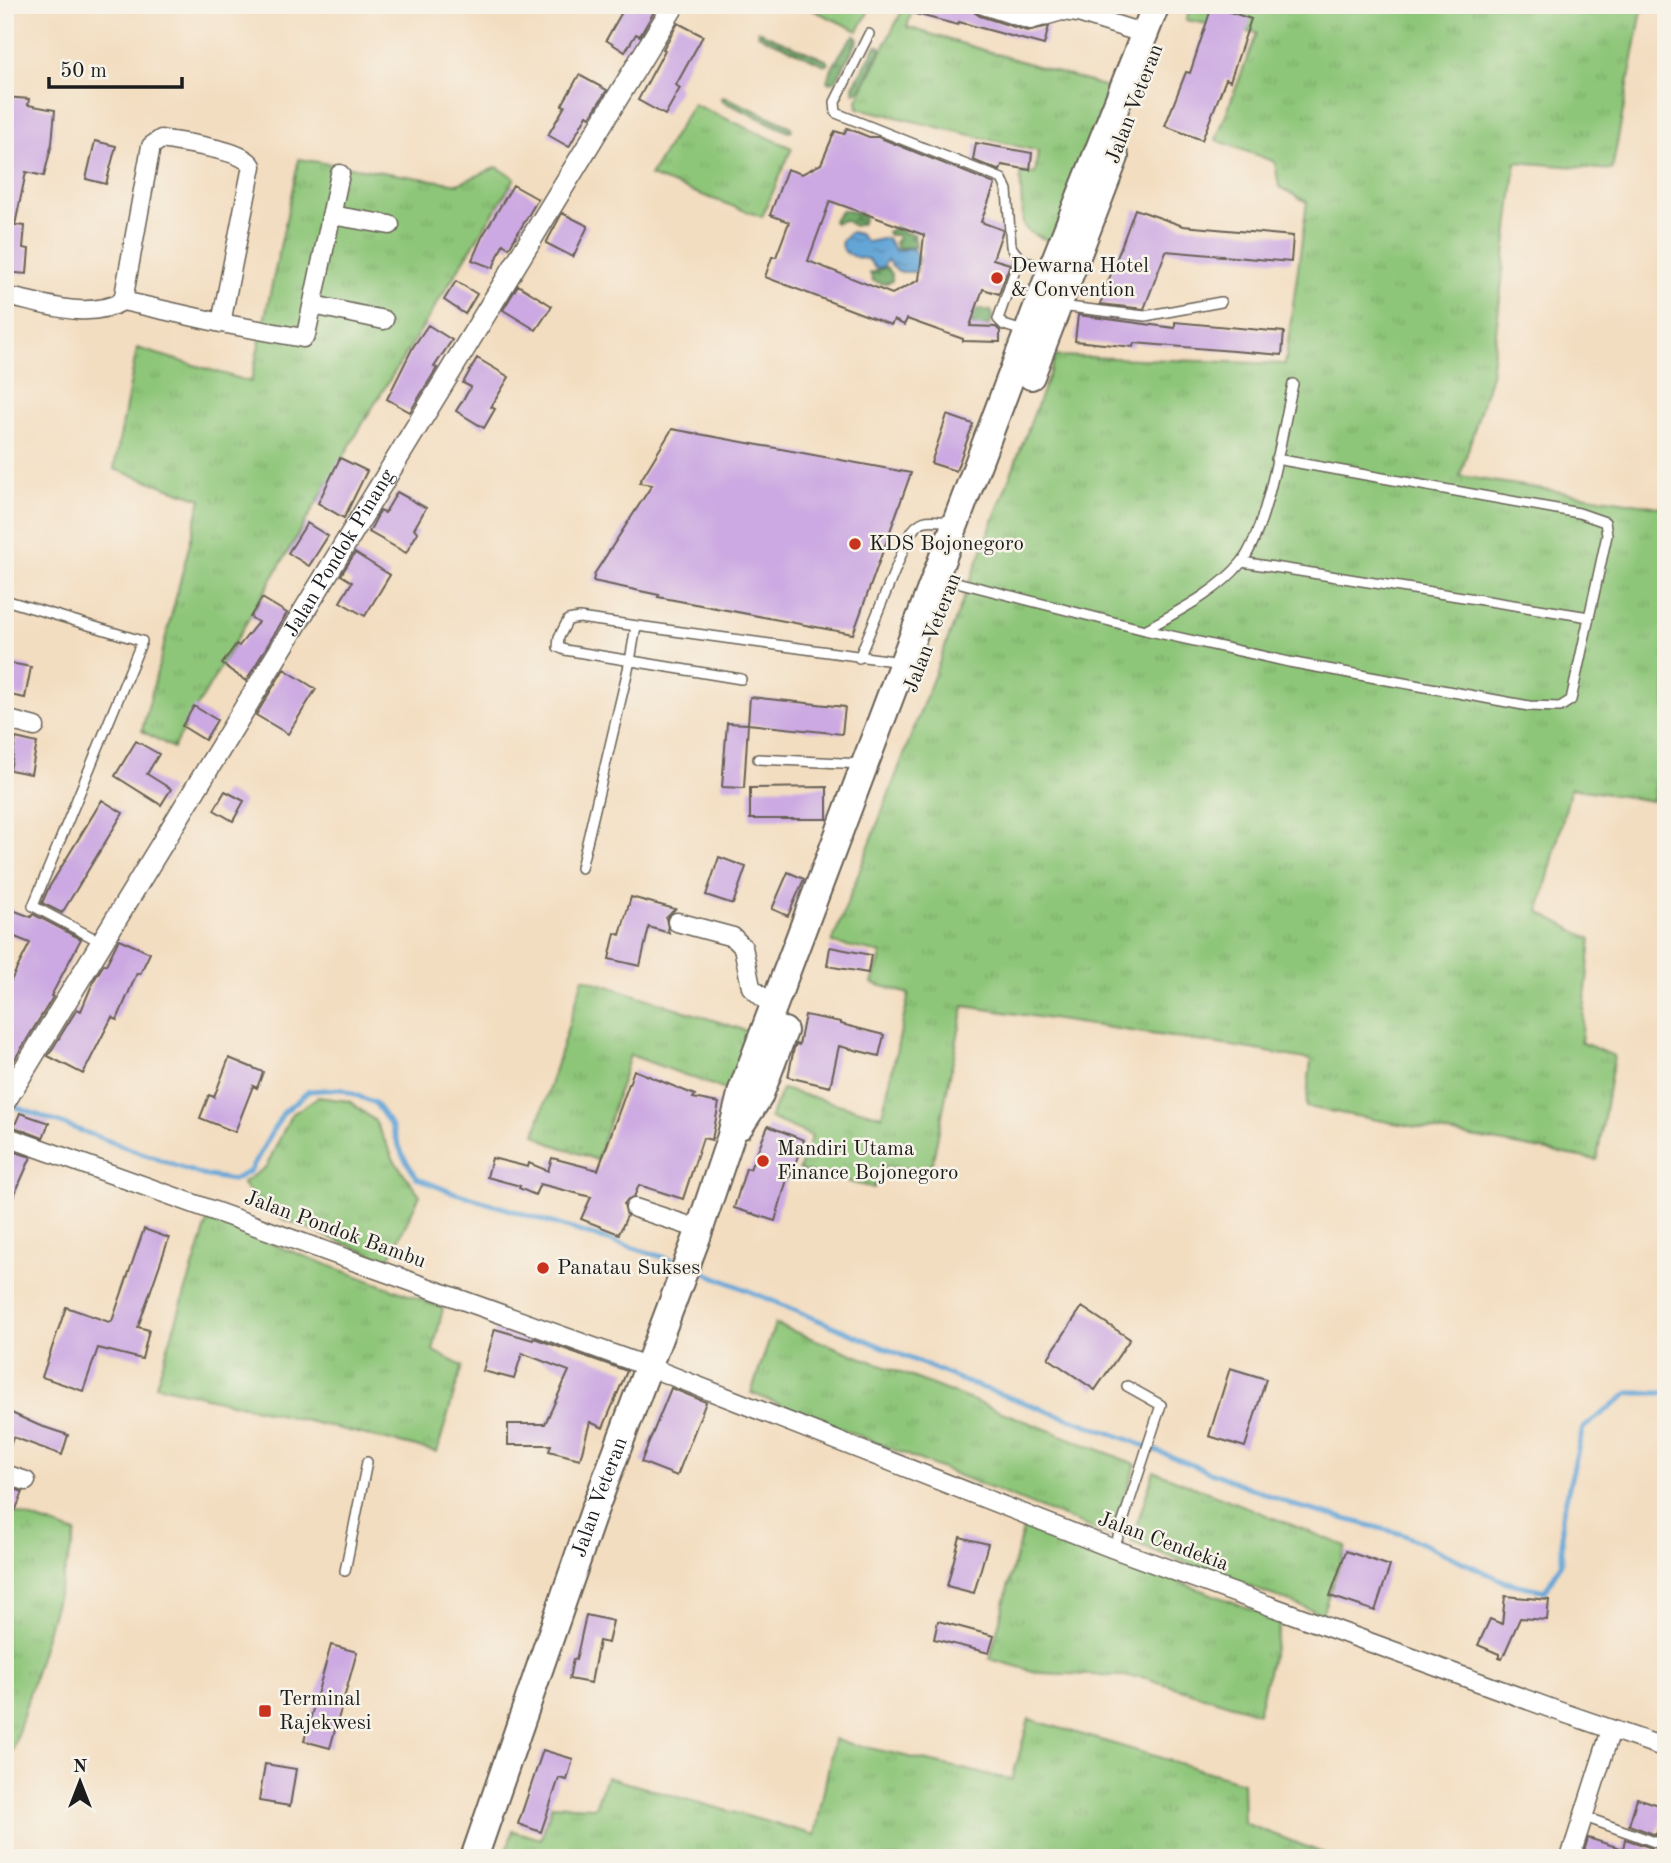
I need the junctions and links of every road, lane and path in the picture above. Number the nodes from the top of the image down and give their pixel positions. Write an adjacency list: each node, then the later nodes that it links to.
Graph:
1 (984, 5): 6 (street)
2 (1156, 5): 6 (main road, Jalan Veteran)
3 (1173, 5): 16 (main road, Jalan Veteran)
4 (671, 6): 39 (street, Jalan Pondok Pinang)
5 (869, 34): 10 (lane)
6 (1145, 34): 11 (main road, Jalan Veteran)
7 (340, 174): 8 (street)
8 (331, 215): 9 (street); 15 (street)
9 (390, 225)
10 (1019, 259): 11 (lane); 19 (lane)
11 (1051, 270): 19 (main road, Jalan Veteran)
12 (5, 296): 13 (street)
13 (123, 301): 18 (street); 18 (street)
14 (1221, 302): 16 (lane)
15 (313, 305): 17 (street); 18 (street)
16 (1058, 306): 24 (main road, Jalan Veteran)
17 (384, 320)
18 (221, 323)
19 (1028, 333): 22 (main road, Jalan Veteran)
20 (1293, 384): 21 (lane)
21 (1276, 459): 23 (lane); 26 (lane)
22 (957, 522): 24 (main road, Jalan Veteran); 29 (lane)
23 (1242, 562): 26 (lane); 28 (lane)
24 (944, 579): 28 (lane); 31 (main road, Jalan Veteran); 43 (main road, Jalan Veteran)
25 (5, 600): 39 (lane)
26 (1589, 617): 28 (lane)
27 (636, 626): 29 (lane); 30 (lane); 30 (lane)
28 (1145, 630)
29 (859, 658): 31 (lane)
30 (631, 661): 32 (lane); 37 (lane)
31 (903, 663): 36 (main road, Jalan Veteran)
32 (741, 679)
33 (5, 719): 34 (street)
34 (35, 727)
35 (758, 760): 36 (lane)
36 (864, 764): 40 (main road, Jalan Veteran)
37 (581, 868)
38 (677, 922): 40 (street)
39 (102, 943): 41 (street, Jalan Pondok Pinang)
40 (773, 1007): 43 (main road, Jalan Veteran)
41 (9, 1091)
42 (5, 1136): 46 (street, Jalan Pondok Bambu)
43 (730, 1139): 45 (main road, Jalan Veteran)
44 (635, 1208): 45 (street)
45 (698, 1233): 46 (main road, Jalan Veteran)
46 (649, 1367): 51 (street, Jalan Cendekia); 57 (main road, Jalan Veteran)
47 (1128, 1386): 51 (lane)
48 (367, 1462): 52 (lane)
49 (5, 1474): 50 (street)
50 (26, 1481)
51 (1114, 1549): 53 (street, Jalan Cendekia)
52 (345, 1571)
53 (1611, 1730): 54 (street, Jalan Cendekia); 55 (street)
54 (1666, 1748)
55 (1582, 1816): 56 (lane); 58 (street)
56 (1666, 1846)
57 (474, 1858)
58 (1570, 1858)

